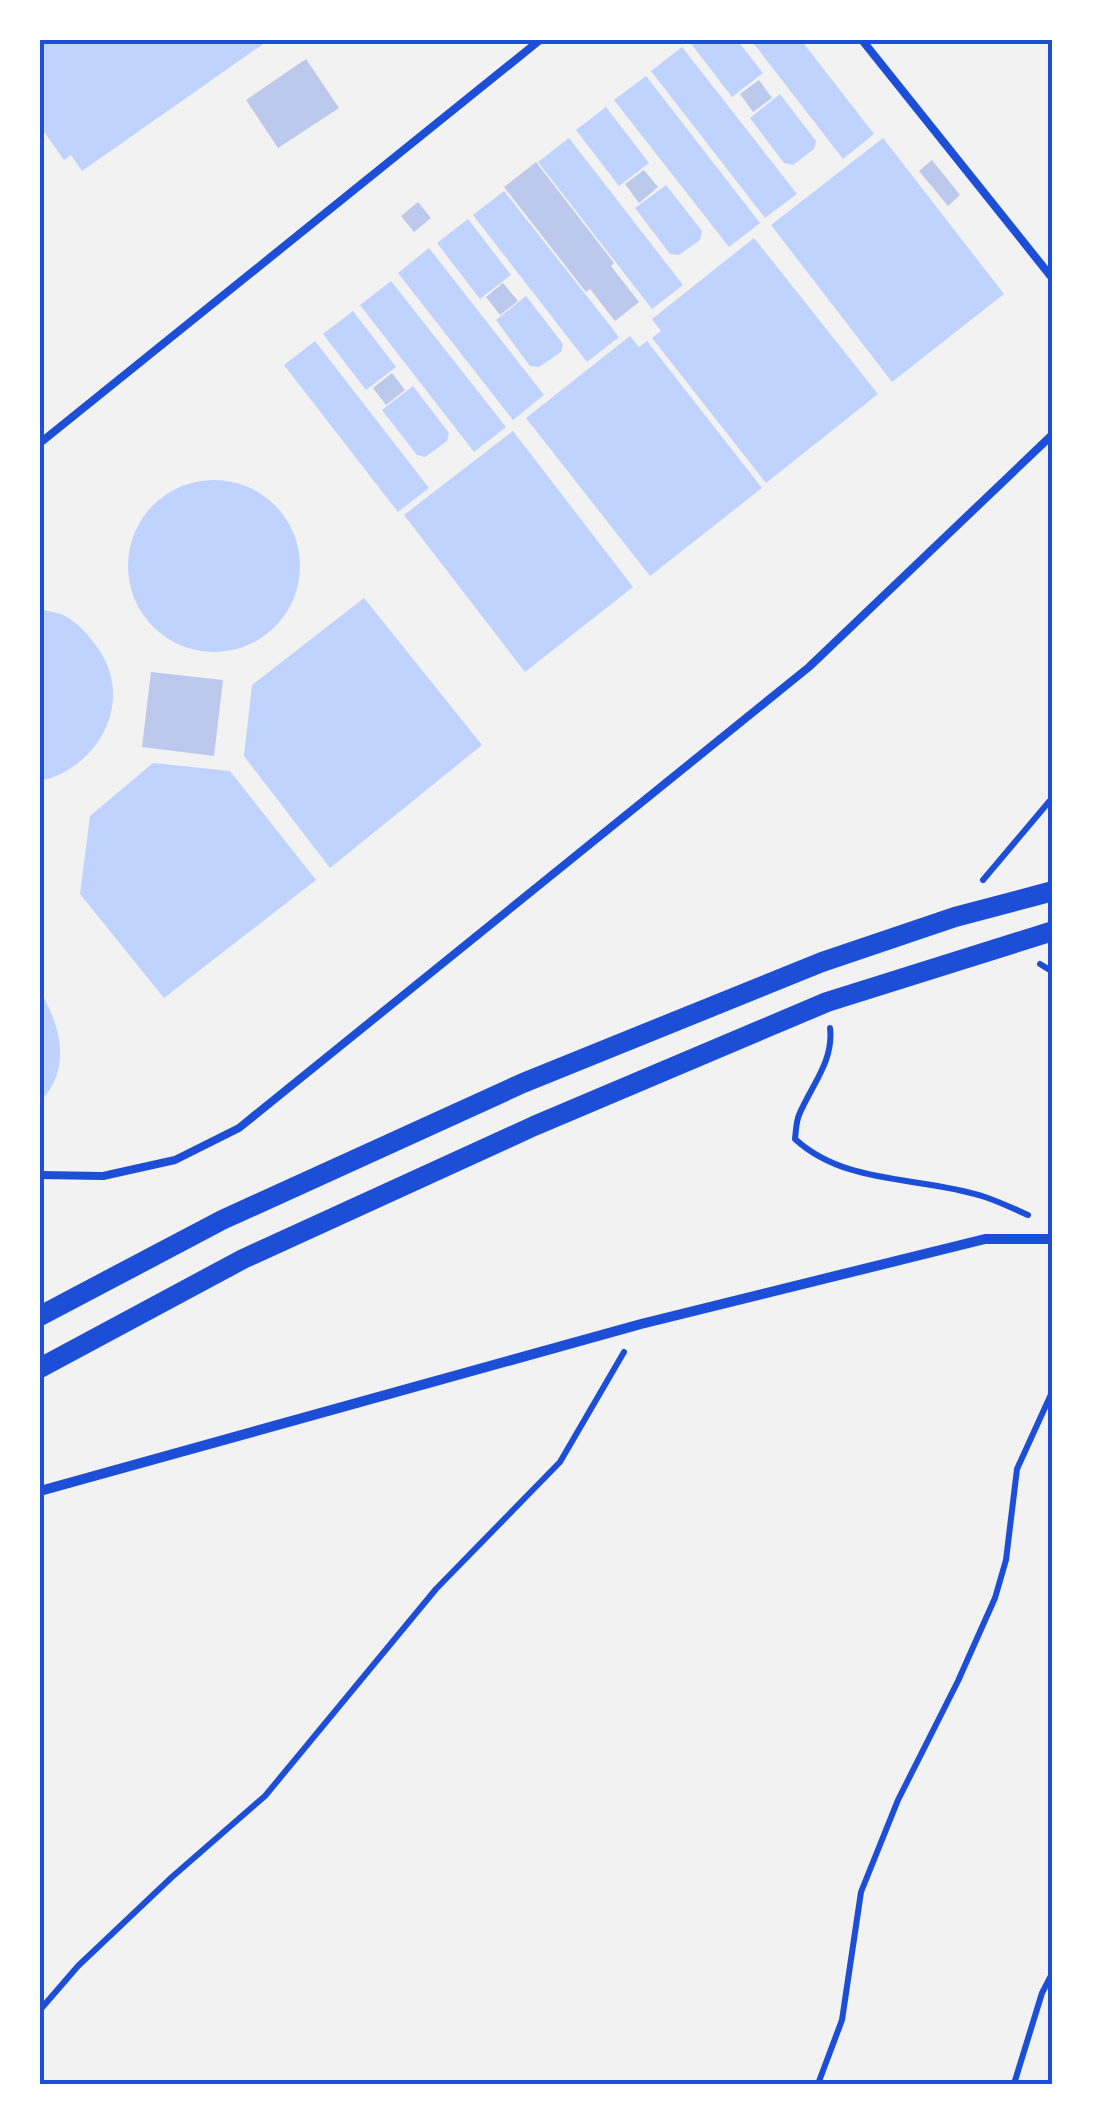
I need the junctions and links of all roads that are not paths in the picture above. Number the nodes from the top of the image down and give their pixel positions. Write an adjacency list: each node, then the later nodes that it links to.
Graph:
1 (540, 40): 5 (lane)
2 (862, 40): 3 (lane)
3 (1053, 278)
4 (1053, 434): 8 (lane)
5 (40, 442)
6 (1053, 891): 10 (main road)
7 (1053, 931): 11 (main road)
8 (40, 1174)
9 (1051, 1239): 12 (street)
10 (40, 1316)
11 (40, 1368)
12 (40, 1491)

